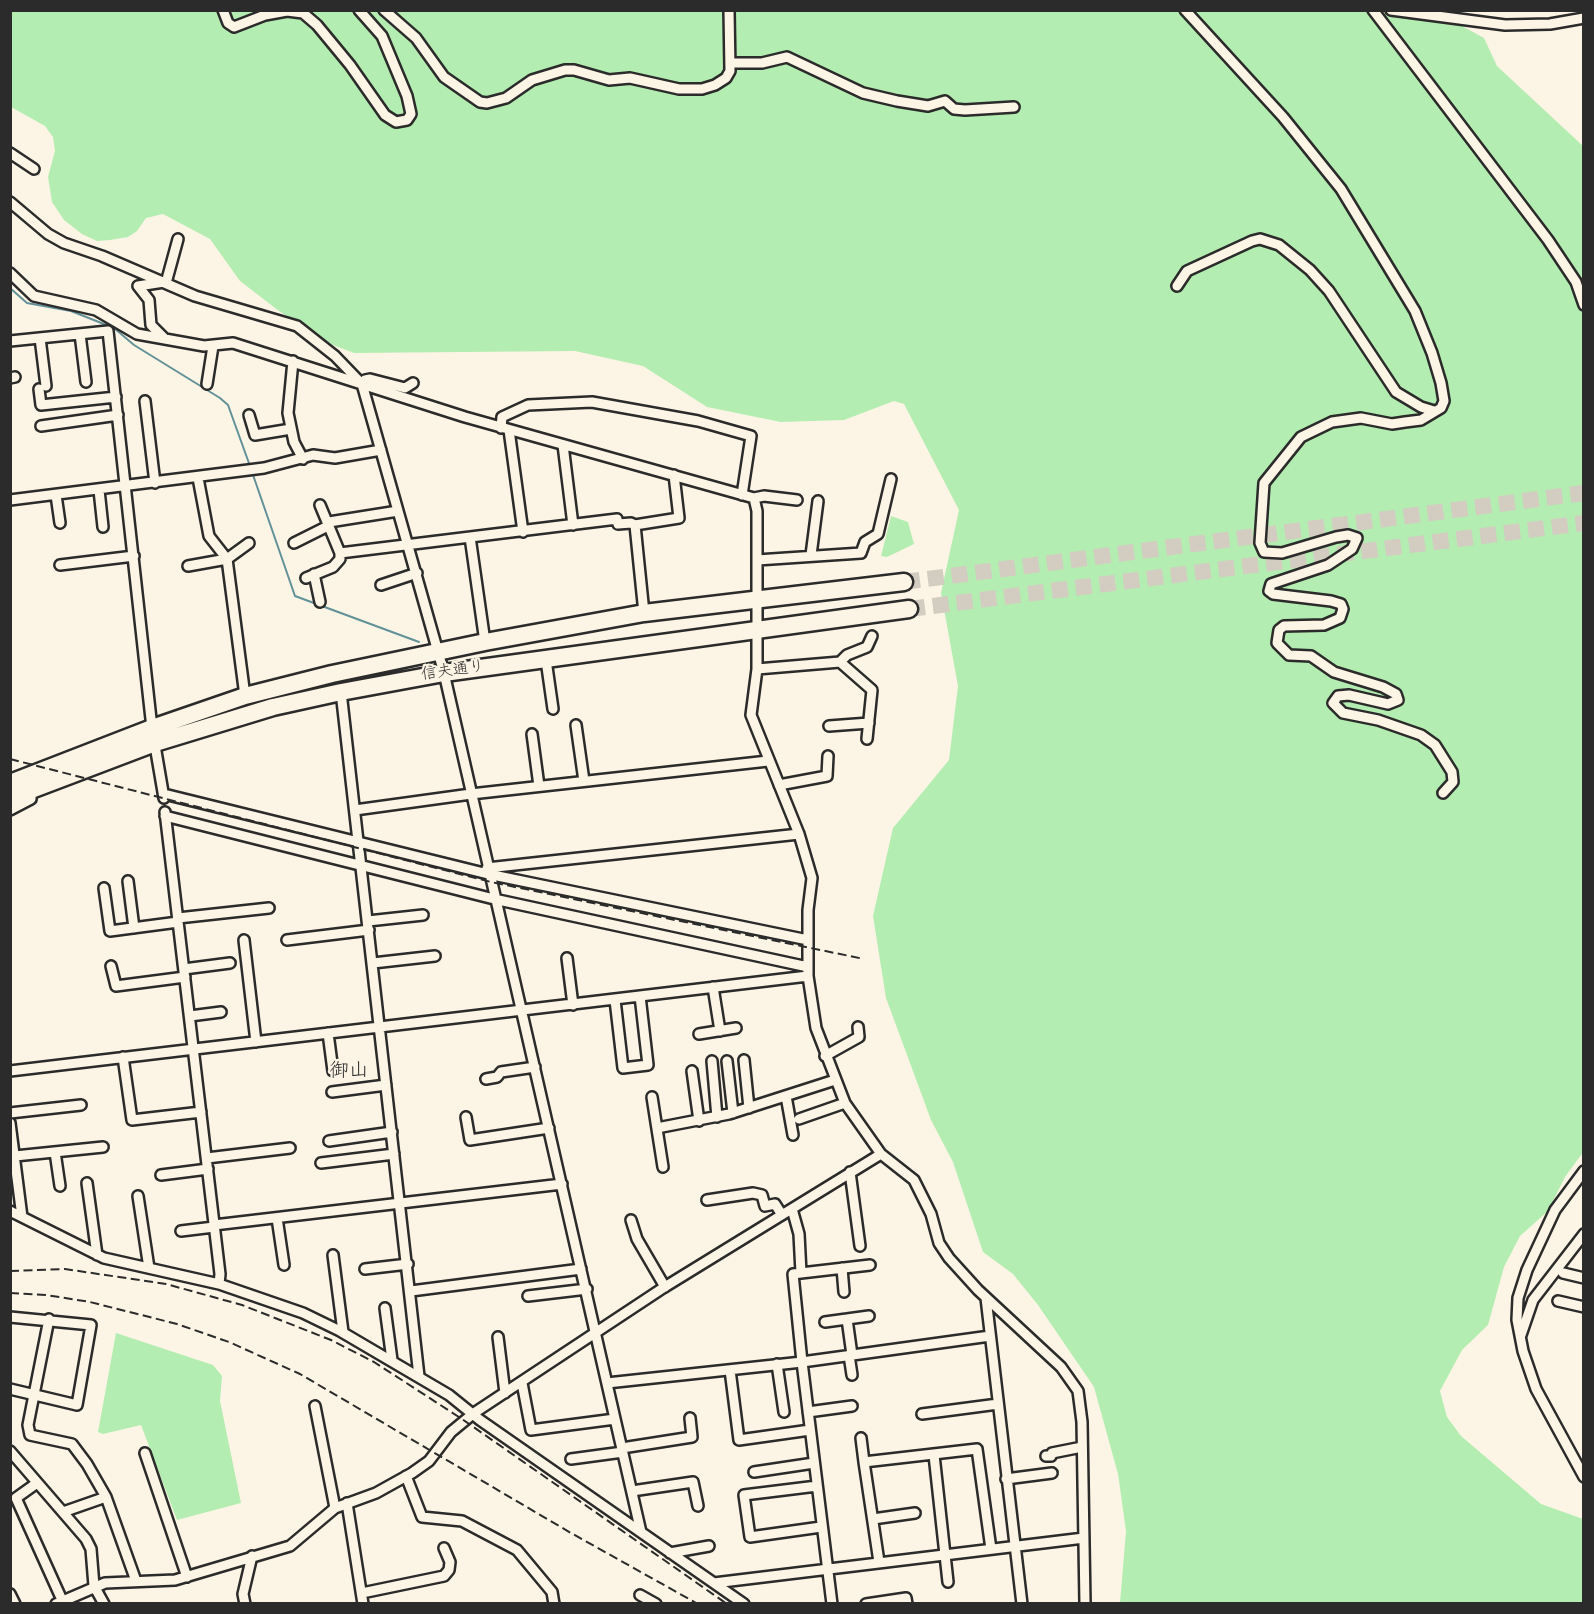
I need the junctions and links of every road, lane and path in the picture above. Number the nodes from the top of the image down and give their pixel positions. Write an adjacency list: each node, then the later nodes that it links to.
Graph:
1 (223, 10): 2 (street)
2 (359, 10)
3 (384, 10): 9 (street)
4 (729, 10): 9 (street)
5 (1185, 10): 33 (street)
6 (1373, 10): 18 (street)
7 (1391, 10): 8 (street)
8 (1584, 18)
9 (730, 63): 10 (street)
10 (1014, 108)
11 (10, 153): 12 (street)
12 (34, 169)
13 (10, 202): 16 (street)
14 (178, 239): 16 (street)
15 (10, 273): 19 (street)
16 (165, 283): 23 (street); 30 (street)
17 (1177, 286): 33 (street)
18 (1584, 305)
19 (111, 321): 20 (street); 23 (street)
20 (108, 331): 21 (street); 31 (street)
21 (80, 334): 22 (street); 27 (street)
22 (39, 338): 24 (street); 31 (street)
23 (165, 339): 25 (street)
24 (10, 341)
25 (213, 346): 26 (street); 29 (street)
26 (293, 361): 30 (street); 37 (street)
27 (86, 382)
28 (413, 383): 30 (street)
29 (207, 384)
30 (362, 384): 38 (street); 40 (street)
31 (116, 397): 34 (street)
32 (145, 401): 45 (street)
33 (1434, 411): 104 (street)
34 (118, 415): 36 (street); 46 (street)
35 (249, 415): 37 (street)
36 (41, 426)
37 (291, 429): 41 (street)
38 (505, 429): 39 (street); 49 (street); 61 (street)
39 (563, 445): 42 (street); 58 (street)
40 (381, 450): 41 (street); 55 (street)
41 (303, 459): 43 (street)
42 (674, 475): 49 (street); 59 (street)
43 (198, 478): 45 (street); 69 (street)
44 (891, 479): 67 (street)
45 (155, 483): 46 (street)
46 (126, 487): 47 (street); 68 (street)
47 (99, 490): 48 (street); 60 (street)
48 (56, 495): 51 (street); 56 (street)
49 (742, 495): 50 (street)
50 (754, 498): 52 (street); 70 (street)
51 (10, 500)
52 (797, 501)
53 (818, 501): 67 (street)
54 (320, 505): 57 (street)
55 (398, 511): 57 (street); 65 (street)
56 (60, 524)
57 (327, 525): 64 (street); 66 (street)
58 (573, 525): 59 (street); 61 (street)
59 (635, 525): 79 (street)
60 (103, 527)
61 (522, 532): 62 (street)
62 (470, 537): 65 (street); 82 (street)
63 (249, 543): 69 (street)
64 (294, 543)
65 (408, 544): 66 (street); 73 (street)
66 (340, 553): 77 (street)
67 (811, 555): 70 (street)
68 (134, 556): 71 (street); 95 (street)
69 (227, 559): 72 (street); 89 (street)
70 (757, 560): 76 (street)
71 (60, 565)
72 (188, 566)
73 (417, 573): 75 (street); 83 (street)
74 (904, 582): 76 (highway, 信夫通り)
75 (381, 585)
76 (756, 601): 79 (highway, 信夫通り); 80 (street)
77 (320, 602)
78 (909, 609): 80 (highway, 信夫通り)
79 (644, 613): 82 (highway, 信夫通り)
80 (756, 631): 84 (highway, 信夫通り); 86 (street)
81 (872, 636): 85 (street)
82 (485, 642): 83 (highway, 信夫通り)
83 (437, 652): 87 (street); 89 (highway, 信夫通り)
84 (546, 660): 87 (highway, 信夫通り); 90 (street)
85 (840, 662): 86 (street); 91 (street)
86 (757, 669): 98 (street)
87 (444, 673): 88 (highway, 信夫通り); 105 (street)
88 (341, 692): 95 (highway, 信夫通り); 108 (street)
89 (245, 696): 95 (highway, 信夫通り)
90 (553, 708)
91 (869, 723): 93 (street); 96 (street)
92 (576, 725): 99 (street)
93 (829, 726)
94 (532, 734): 102 (street)
95 (154, 735): 100 (highway, 信夫通り); 103 (highway, 信夫通り); 110 (street)
96 (867, 739)
97 (828, 756): 101 (street)
98 (768, 760): 99 (street); 101 (street)
99 (584, 781): 102 (street)
100 (10, 783)
101 (779, 785): 109 (street)
102 (539, 786): 105 (street)
103 (31, 789): 106 (highway, 信夫通り); 107 (street)
104 (1443, 793)
105 (471, 794): 108 (street); 112 (street)
106 (10, 798)
107 (10, 810)
108 (355, 810): 110 (street)
109 (799, 834): 112 (street); 123 (street)
110 (359, 844): 111 (street); 112 (street)
111 (362, 866): 115 (street); 118 (street); 119 (street)
112 (488, 871): 115 (street); 123 (street)
113 (128, 881): 120 (street)
114 (104, 888): 120 (street)
115 (494, 899): 129 (street); 135 (street)
116 (269, 908): 118 (street)
117 (423, 915): 119 (street)
118 (178, 920): 120 (street); 130 (street)
119 (368, 926): 122 (street); 127 (street)
120 (134, 928)
121 (244, 940): 144 (street)
122 (287, 940)
123 (808, 940): 129 (street)
124 (435, 956): 127 (street)
125 (567, 958): 134 (street)
126 (230, 963): 130 (street)
127 (373, 963): 138 (street)
128 (111, 966): 130 (street)
129 (808, 971): 131 (street); 146 (street)
130 (184, 973): 137 (street)
131 (713, 987): 132 (street); 141 (street)
132 (640, 996): 133 (street); 133 (street)
133 (615, 1000): 134 (street)
134 (573, 1005): 135 (street)
135 (522, 1011): 138 (street); 151 (street)
136 (221, 1012): 137 (street)
137 (190, 1016): 145 (street)
138 (380, 1027): 142 (street); 157 (street)
139 (858, 1027): 146 (street)
140 (736, 1028): 141 (street)
141 (720, 1030): 143 (street)
142 (328, 1033): 144 (street); 153 (street)
143 (699, 1034)
144 (256, 1042): 145 (street)
145 (194, 1049): 147 (street); 164 (street)
146 (825, 1056): 156 (street)
147 (123, 1057): 152 (street); 164 (street)
148 (744, 1060): 163 (street)
149 (712, 1061): 168 (street)
150 (727, 1061): 166 (street)
151 (535, 1067): 155 (street); 172 (street)
152 (10, 1071)
153 (333, 1071)
154 (692, 1071): 170 (street)
155 (486, 1079)
156 (835, 1080): 159 (street); 161 (street)
157 (386, 1085): 158 (street); 174 (street)
158 (332, 1092)
159 (786, 1096): 163 (street); 175 (street)
160 (652, 1097): 173 (street)
161 (845, 1103): 169 (street); 181 (street)
162 (81, 1105): 165 (street)
163 (749, 1108): 166 (street)
164 (201, 1112): 183 (street)
165 (10, 1113)
166 (733, 1113): 168 (street)
167 (466, 1117): 172 (street)
168 (717, 1117): 170 (street)
169 (799, 1119)
170 (699, 1120): 173 (street)
171 (10, 1123): 182 (street)
172 (549, 1128): 191 (street)
173 (657, 1128): 185 (street)
174 (392, 1132): 176 (street); 180 (street)
175 (793, 1135)
176 (329, 1141)
177 (103, 1147): 179 (street)
178 (290, 1148): 183 (street)
179 (56, 1152): 182 (street); 192 (street)
180 (394, 1154): 184 (street); 195 (street)
181 (881, 1154): 188 (street); 224 (street)
182 (15, 1156): 199 (street)
183 (207, 1158): 186 (street)
184 (321, 1163)
185 (663, 1167)
186 (208, 1169): 189 (street); 202 (street)
187 (1584, 1171): 237 (street)
188 (850, 1172): 196 (street); 205 (street)
189 (161, 1175)
190 (87, 1184): 206 (street)
191 (562, 1184): 195 (street); 214 (street)
192 (60, 1186)
193 (138, 1196): 211 (street)
194 (707, 1200): 198 (street)
195 (400, 1203): 200 (street); 208 (street)
196 (792, 1209): 198 (street); 215 (street)
197 (10, 1211): 199 (street)
198 (782, 1215): 219 (street)
199 (22, 1218): 206 (street)
200 (277, 1218): 202 (street); 209 (street)
201 (631, 1220): 219 (street)
202 (214, 1226): 203 (street); 218 (street)
203 (181, 1231)
204 (1584, 1234): 237 (street)
205 (860, 1246)
206 (97, 1255): 211 (street)
207 (333, 1255): 233 (street)
208 (408, 1264): 213 (street); 221 (street)
209 (284, 1265)
210 (870, 1265): 212 (street)
211 (149, 1268): 218 (street)
212 (842, 1268): 215 (street); 222 (street)
213 (365, 1269)
214 (581, 1269): 220 (street); 221 (street)
215 (801, 1273): 240 (street)
216 (1563, 1273): 217 (street)
217 (1584, 1278)
218 (219, 1284): 233 (street)
219 (665, 1287): 234 (street)
220 (587, 1289): 223 (street); 234 (street)
221 (411, 1291): 244 (street)
222 (844, 1292)
223 (528, 1296)
224 (986, 1298): 235 (street); 261 (street)
225 (1558, 1301): 226 (street)
226 (1584, 1307)
227 (385, 1308): 239 (street)
228 (869, 1316): 231 (street)
229 (10, 1317): 230 (street)
230 (49, 1319): 249 (street); 249 (street)
231 (847, 1319): 232 (street); 238 (street)
232 (825, 1322)
233 (343, 1332): 239 (street)
234 (596, 1333): 245 (street); 246 (street)
235 (990, 1336): 238 (street); 250 (street)
236 (498, 1337): 248 (street)
237 (1520, 1337): 273 (street)
238 (850, 1355): 240 (street); 243 (street)
239 (392, 1360): 244 (street)
240 (802, 1362): 241 (street); 254 (street)
241 (777, 1364): 242 (street); 253 (street)
242 (730, 1370): 246 (street); 259 (street)
243 (852, 1375)
244 (419, 1376): 255 (street)
245 (522, 1383): 248 (street); 258 (street)
246 (607, 1383): 258 (street)
247 (10, 1389): 249 (street)
248 (505, 1393): 255 (street)
249 (35, 1395): 278 (street)
250 (998, 1404): 256 (street); 274 (street)
251 (315, 1406): 281 (street)
252 (852, 1406): 254 (street)
253 (784, 1412)
254 (808, 1412): 259 (street)
255 (474, 1413): 272 (street); 286 (street)
256 (922, 1414)
257 (690, 1418): 263 (street)
258 (615, 1419): 263 (street)
259 (810, 1430): 269 (street)
260 (861, 1438): 268 (street)
261 (1082, 1447): 266 (street); 287 (street)
262 (10, 1450): 275 (street)
263 (622, 1450): 267 (street); 277 (street)
264 (145, 1453): 297 (street)
265 (934, 1455): 268 (street); 291 (street); 293 (street)
266 (1046, 1456)
267 (571, 1459)
268 (864, 1462): 284 (street)
269 (814, 1464): 270 (street); 276 (street)
270 (754, 1472)
271 (1052, 1473): 274 (street)
272 (406, 1476): 279 (street); 310 (street)
273 (1584, 1477)
274 (1006, 1479): 289 (street)
275 (38, 1483): 282 (street); 304 (street)
276 (817, 1486): 285 (street); 285 (street)
277 (632, 1491): 280 (street); 286 (street)
278 (106, 1497): 282 (street); 298 (street)
279 (347, 1503): 281 (street); 302 (street)
280 (698, 1506)
281 (335, 1508): 294 (street)
282 (63, 1512): 301 (street)
283 (915, 1513): 284 (street)
284 (873, 1519): 295 (street)
285 (821, 1527): 296 (street)
286 (641, 1532): 292 (street)
287 (1084, 1538): 289 (street); 318 (street)
288 (709, 1546): 292 (street)
289 (1014, 1546): 291 (street); 305 (street)
290 (444, 1548): 302 (street)
291 (991, 1549): 293 (street)
292 (670, 1553): 300 (street)
293 (945, 1554): 295 (street); 299 (street)
294 (252, 1556): 297 (street); 308 (street)
295 (879, 1562): 296 (street)
296 (827, 1569): 300 (street); 314 (street)
297 (187, 1577): 298 (street)
298 (136, 1581): 301 (street)
299 (948, 1582)
300 (714, 1583): 313 (street)
301 (94, 1586): 304 (street); 307 (street)
302 (362, 1593): 309 (street)
303 (10, 1594): 306 (street)
304 (59, 1602)
305 (1022, 1603): 317 (street)
306 (15, 1604)
307 (104, 1604)
308 (245, 1604)
309 (363, 1604)
310 (554, 1604)
311 (641, 1604): 312 (street)
312 (656, 1604)
313 (744, 1604)
314 (832, 1604)
315 (866, 1604): 316 (street)
316 (907, 1604)
317 (1010, 1604)
318 (1085, 1604)

